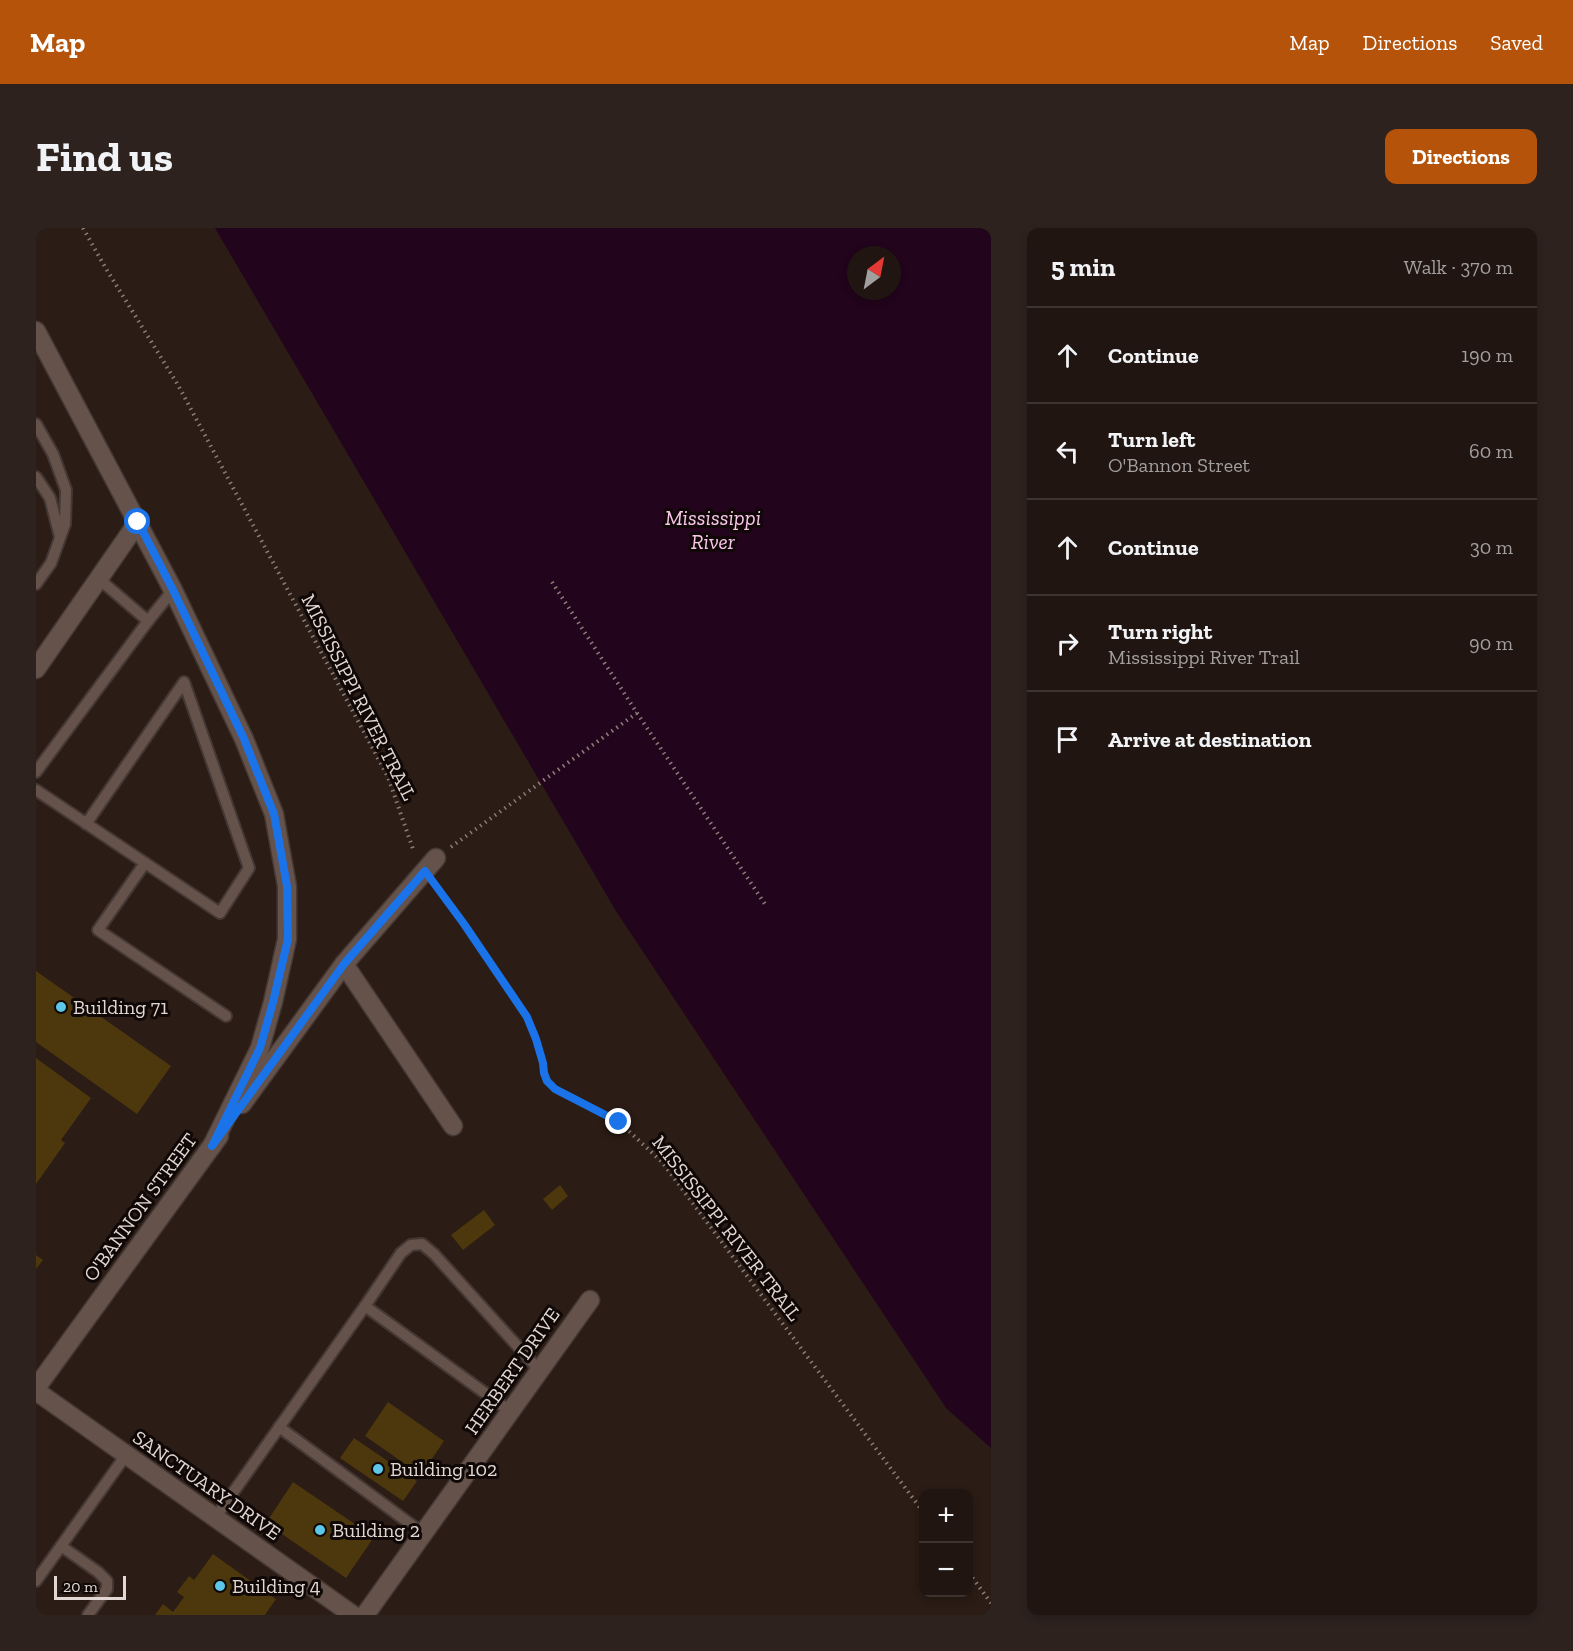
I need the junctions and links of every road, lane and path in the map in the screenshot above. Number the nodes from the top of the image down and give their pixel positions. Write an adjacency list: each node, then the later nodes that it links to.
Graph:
1 (83, 228): 18 (path, MISSISSIPPI RIVER TRAIL)
2 (36, 331): 5 (street)
3 (36, 424): 6 (lane)
4 (36, 477): 6 (lane)
5 (138, 522): 7 (street); 10 (street)
6 (60, 537): 9 (lane)
7 (99, 579): 11 (lane); 12 (street)
8 (552, 582): 13 (path)
9 (36, 584)
10 (173, 590): 11 (lane); 23 (street)
11 (148, 621): 14 (lane)
12 (36, 669)
13 (637, 713): 18 (path); 19 (path)
14 (36, 772)
15 (36, 790): 16 (lane)
16 (86, 824): 17 (lane); 17 (lane)
17 (145, 862): 21 (lane)
18 (430, 864): 20 (street, O'BANNON STREET); 31 (path, MISSISSIPPI RIVER TRAIL)
19 (765, 904)
20 (344, 964): 22 (street); 23 (street, O'BANNON STREET)
21 (226, 1016)
22 (453, 1126)
23 (212, 1146): 27 (street, O'BANNON STREET)
24 (590, 1300): 26 (street, HERBERT DRIVE)
25 (365, 1306): 26 (lane); 28 (lane); 29 (lane)
26 (540, 1371): 28 (street, HERBERT DRIVE)
27 (36, 1390): 30 (street, SANCTUARY DRIVE)
28 (511, 1412): 33 (street, HERBERT DRIVE)
29 (279, 1427): 32 (lane); 33 (lane)
30 (126, 1455): 32 (street, SANCTUARY DRIVE); 34 (lane)
31 (919, 1506)
32 (215, 1518): 39 (street, SANCTUARY DRIVE)
33 (424, 1534): 40 (street, HERBERT DRIVE)
34 (62, 1546): 36 (lane); 38 (lane)
35 (973, 1578): 37 (path)
36 (36, 1581)
37 (991, 1603)
38 (88, 1615)
39 (353, 1615)
40 (365, 1615)

